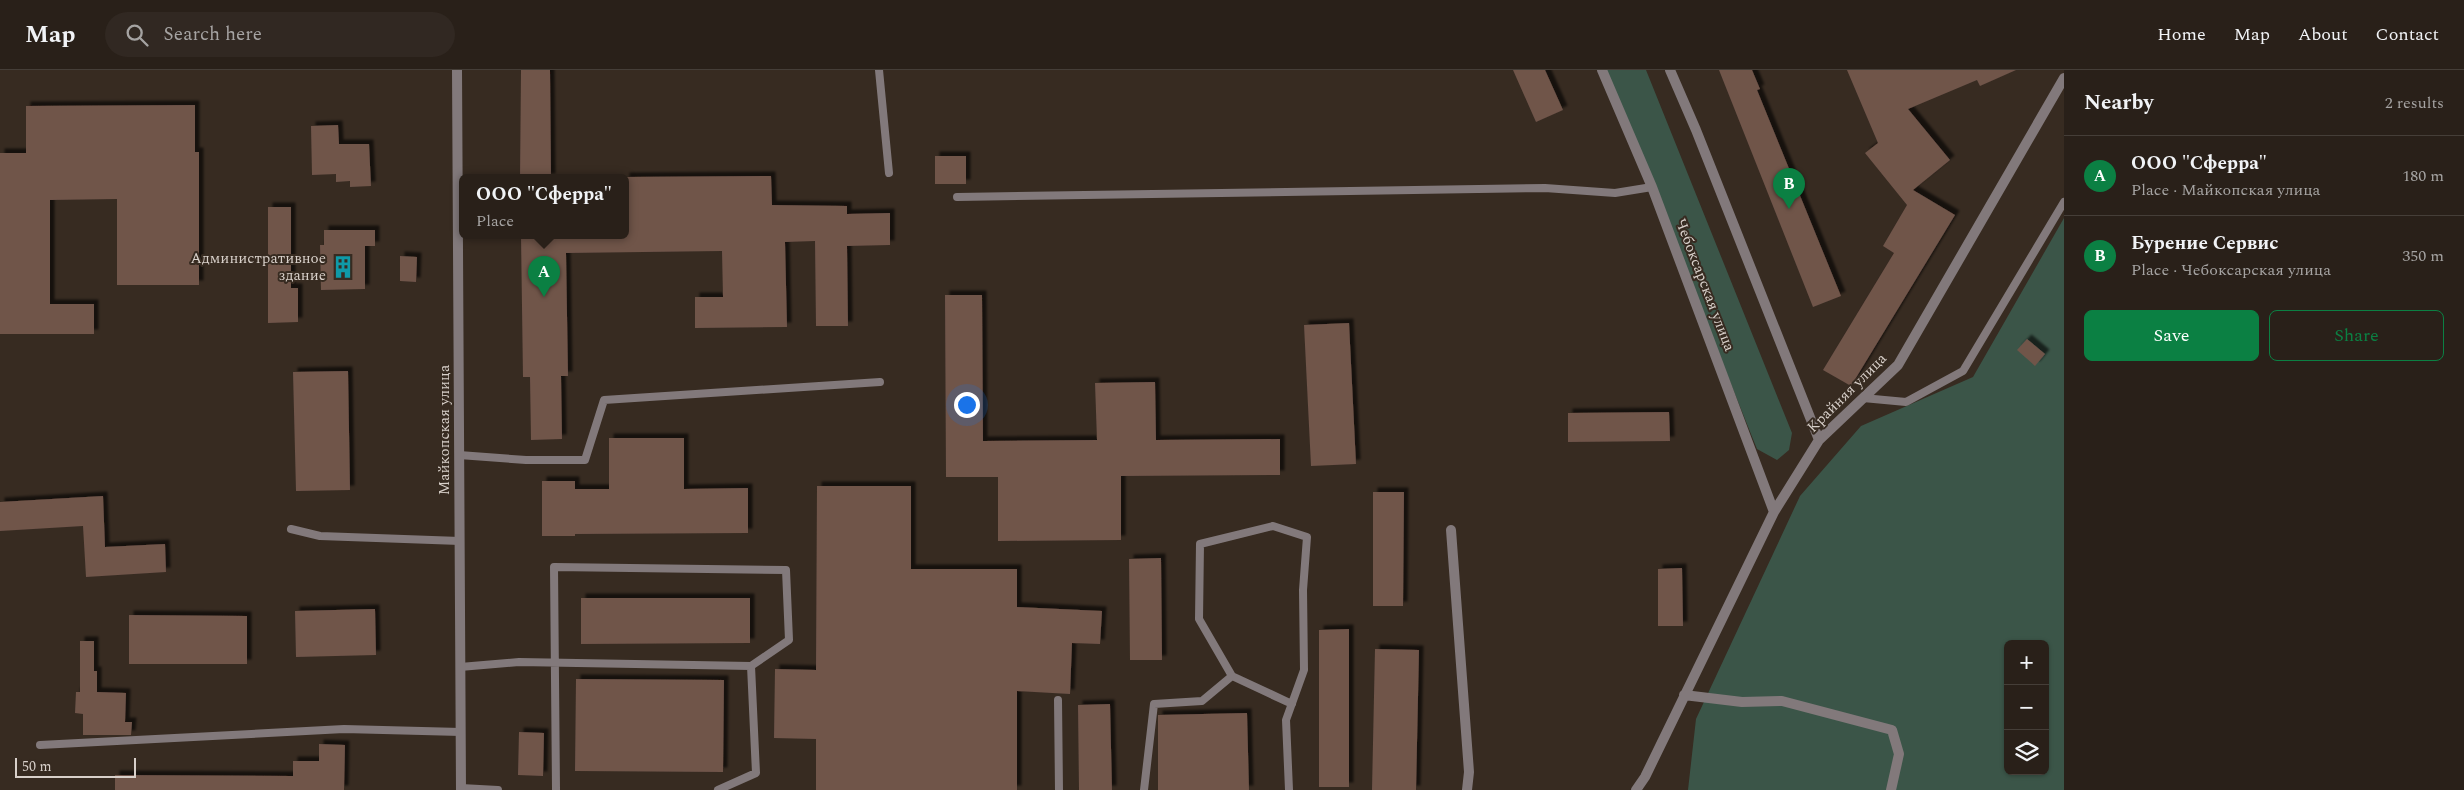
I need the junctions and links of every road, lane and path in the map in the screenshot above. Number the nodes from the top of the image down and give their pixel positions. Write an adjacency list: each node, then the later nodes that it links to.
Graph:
1 (457, 70): 13 (street, Майкопская улица)
2 (879, 70): 6 (lane)
3 (1602, 70): 7 (street, Чебоксарская улица)
4 (1670, 70): 12 (street)
5 (2064, 78): 11 (street, Крайняя улица)
6 (889, 173)
7 (1652, 187): 8 (lane); 14 (street, Чебоксарская улица)
8 (957, 197)
9 (2064, 202): 11 (lane)
10 (880, 382): 13 (lane)
11 (1863, 398): 12 (street, Крайняя улица)
12 (1819, 440): 14 (street, Крайняя улица)
13 (459, 455): 17 (street, Майкопская улица)
14 (1774, 512): 22 (street, Крайняя улица)
15 (292, 529): 17 (lane)
16 (1451, 530): 34 (street)
17 (460, 541): 20 (street, Майкопская улица)
18 (555, 663): 19 (lane); 19 (lane); 20 (lane); 29 (lane)
19 (751, 666): 30 (lane)
20 (460, 667): 25 (street, Майкопская улица)
21 (1232, 676): 24 (lane); 24 (lane); 32 (lane)
22 (1684, 695): 35 (street, Крайняя улица); 36 (street)
23 (1058, 700): 31 (lane)
24 (1292, 704): 33 (lane)
25 (460, 732): 26 (lane); 27 (street, Майкопская улица)
26 (40, 745)
27 (461, 789): 28 (lane)
28 (498, 790)
29 (556, 790)
30 (718, 790)
31 (1059, 790)
32 (1144, 790)
33 (1289, 790)
34 (1467, 790)
35 (1636, 790)
36 (1891, 790)

